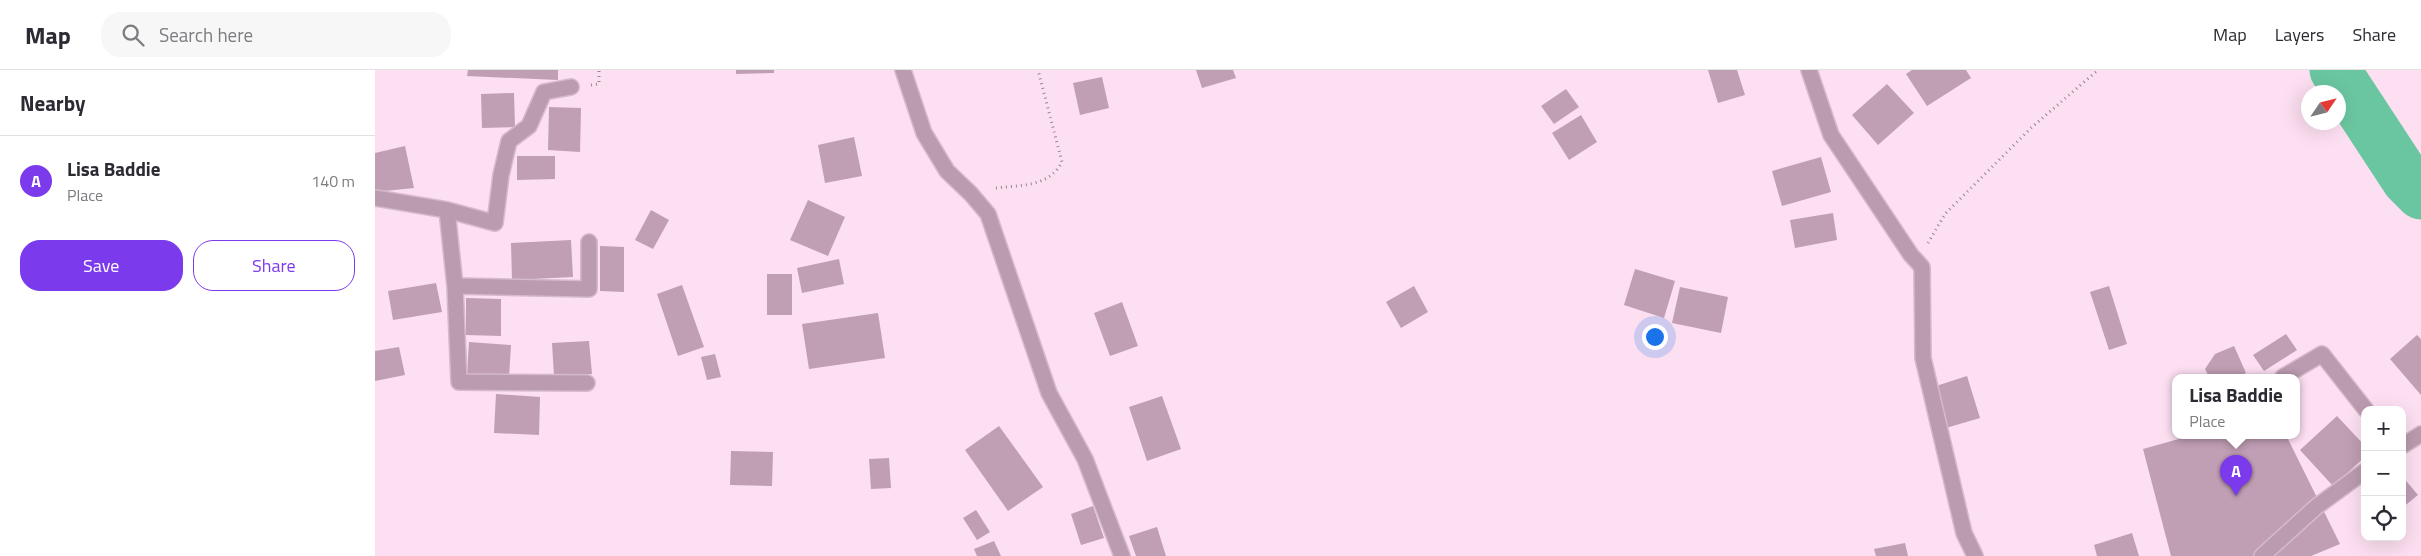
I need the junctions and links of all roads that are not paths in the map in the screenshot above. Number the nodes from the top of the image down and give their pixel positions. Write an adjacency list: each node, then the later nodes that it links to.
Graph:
1 (903, 70): 14 (street)
2 (1809, 70): 15 (street)
3 (571, 86): 5 (street)
4 (375, 198): 5 (street)
5 (447, 210): 7 (street)
6 (589, 242): 7 (street)
7 (455, 286): 9 (street)
8 (2288, 374): 10 (street)
9 (587, 383)
10 (2363, 406)
11 (2421, 434): 12 (street)
12 (2406, 443)
13 (2361, 474): 16 (street)
14 (1122, 556)
15 (1975, 556)
16 (2262, 556)

